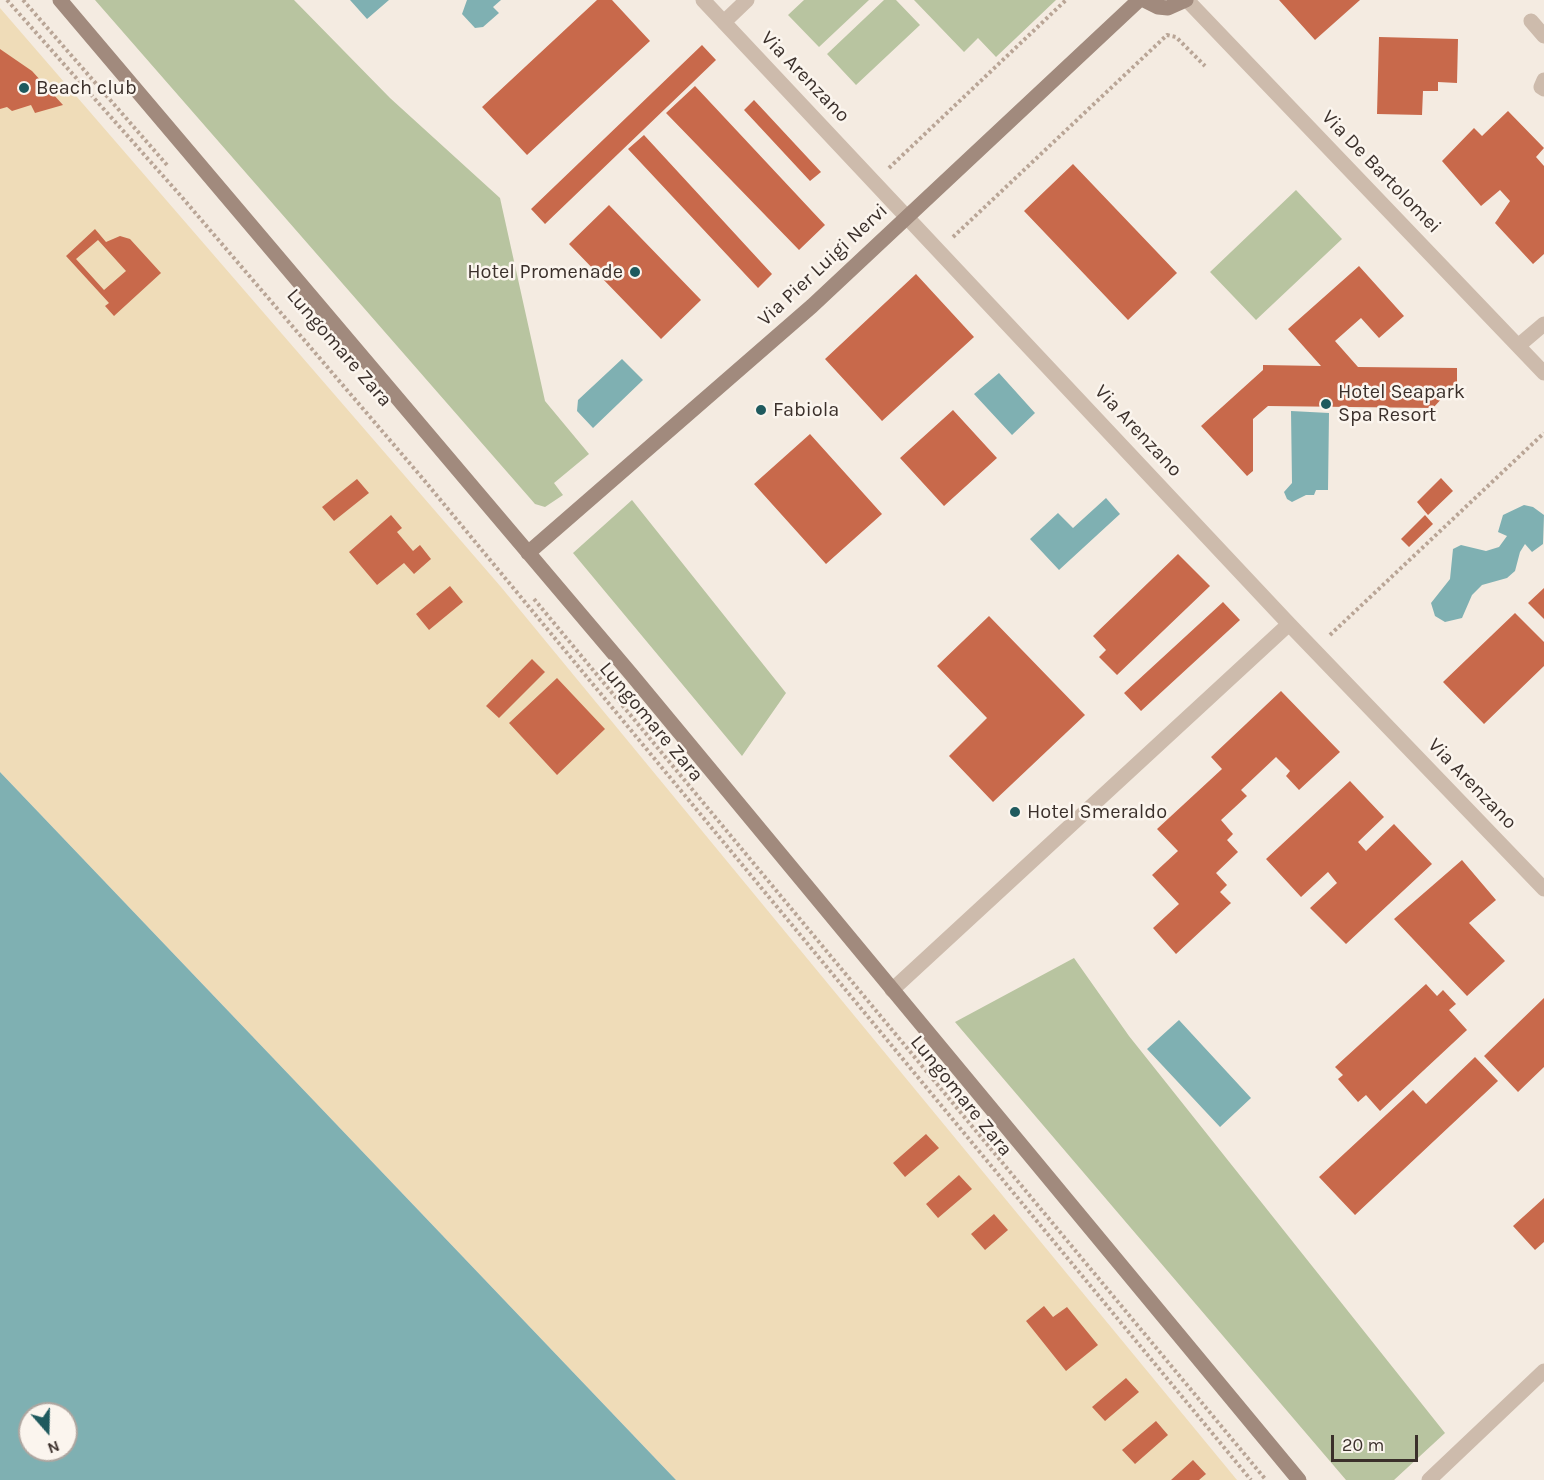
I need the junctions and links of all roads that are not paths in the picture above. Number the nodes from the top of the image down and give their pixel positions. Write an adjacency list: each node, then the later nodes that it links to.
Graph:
1 (60, 0): 16 (street, Lungomare Zara)
2 (702, 0): 8 (street, Via Arenzano)
3 (747, 0): 8 (street)
4 (1139, 0): 12 (street, Via Pier Luigi Nervi)
5 (1144, 0): 6 (street)
6 (1187, 0): 14 (street, Via De Bartolomei)
7 (1531, 21): 9 (street)
8 (724, 22): 12 (street, Via Arenzano)
9 (1544, 36)
10 (1544, 80): 11 (street)
11 (1544, 89)
12 (907, 216): 16 (street, Via Pier Luigi Nervi); 17 (street, Via Arenzano)
13 (1544, 324): 14 (street)
14 (1518, 346): 15 (street, Via De Bartolomei)
15 (1544, 373)
16 (528, 553): 19 (street, Lungomare Zara)
17 (1289, 624): 18 (street, Via Arenzano); 19 (street)
18 (1544, 890)
19 (892, 990): 21 (street, Lungomare Zara)
20 (1544, 1371): 22 (street)
21 (1299, 1480)
22 (1429, 1480)

